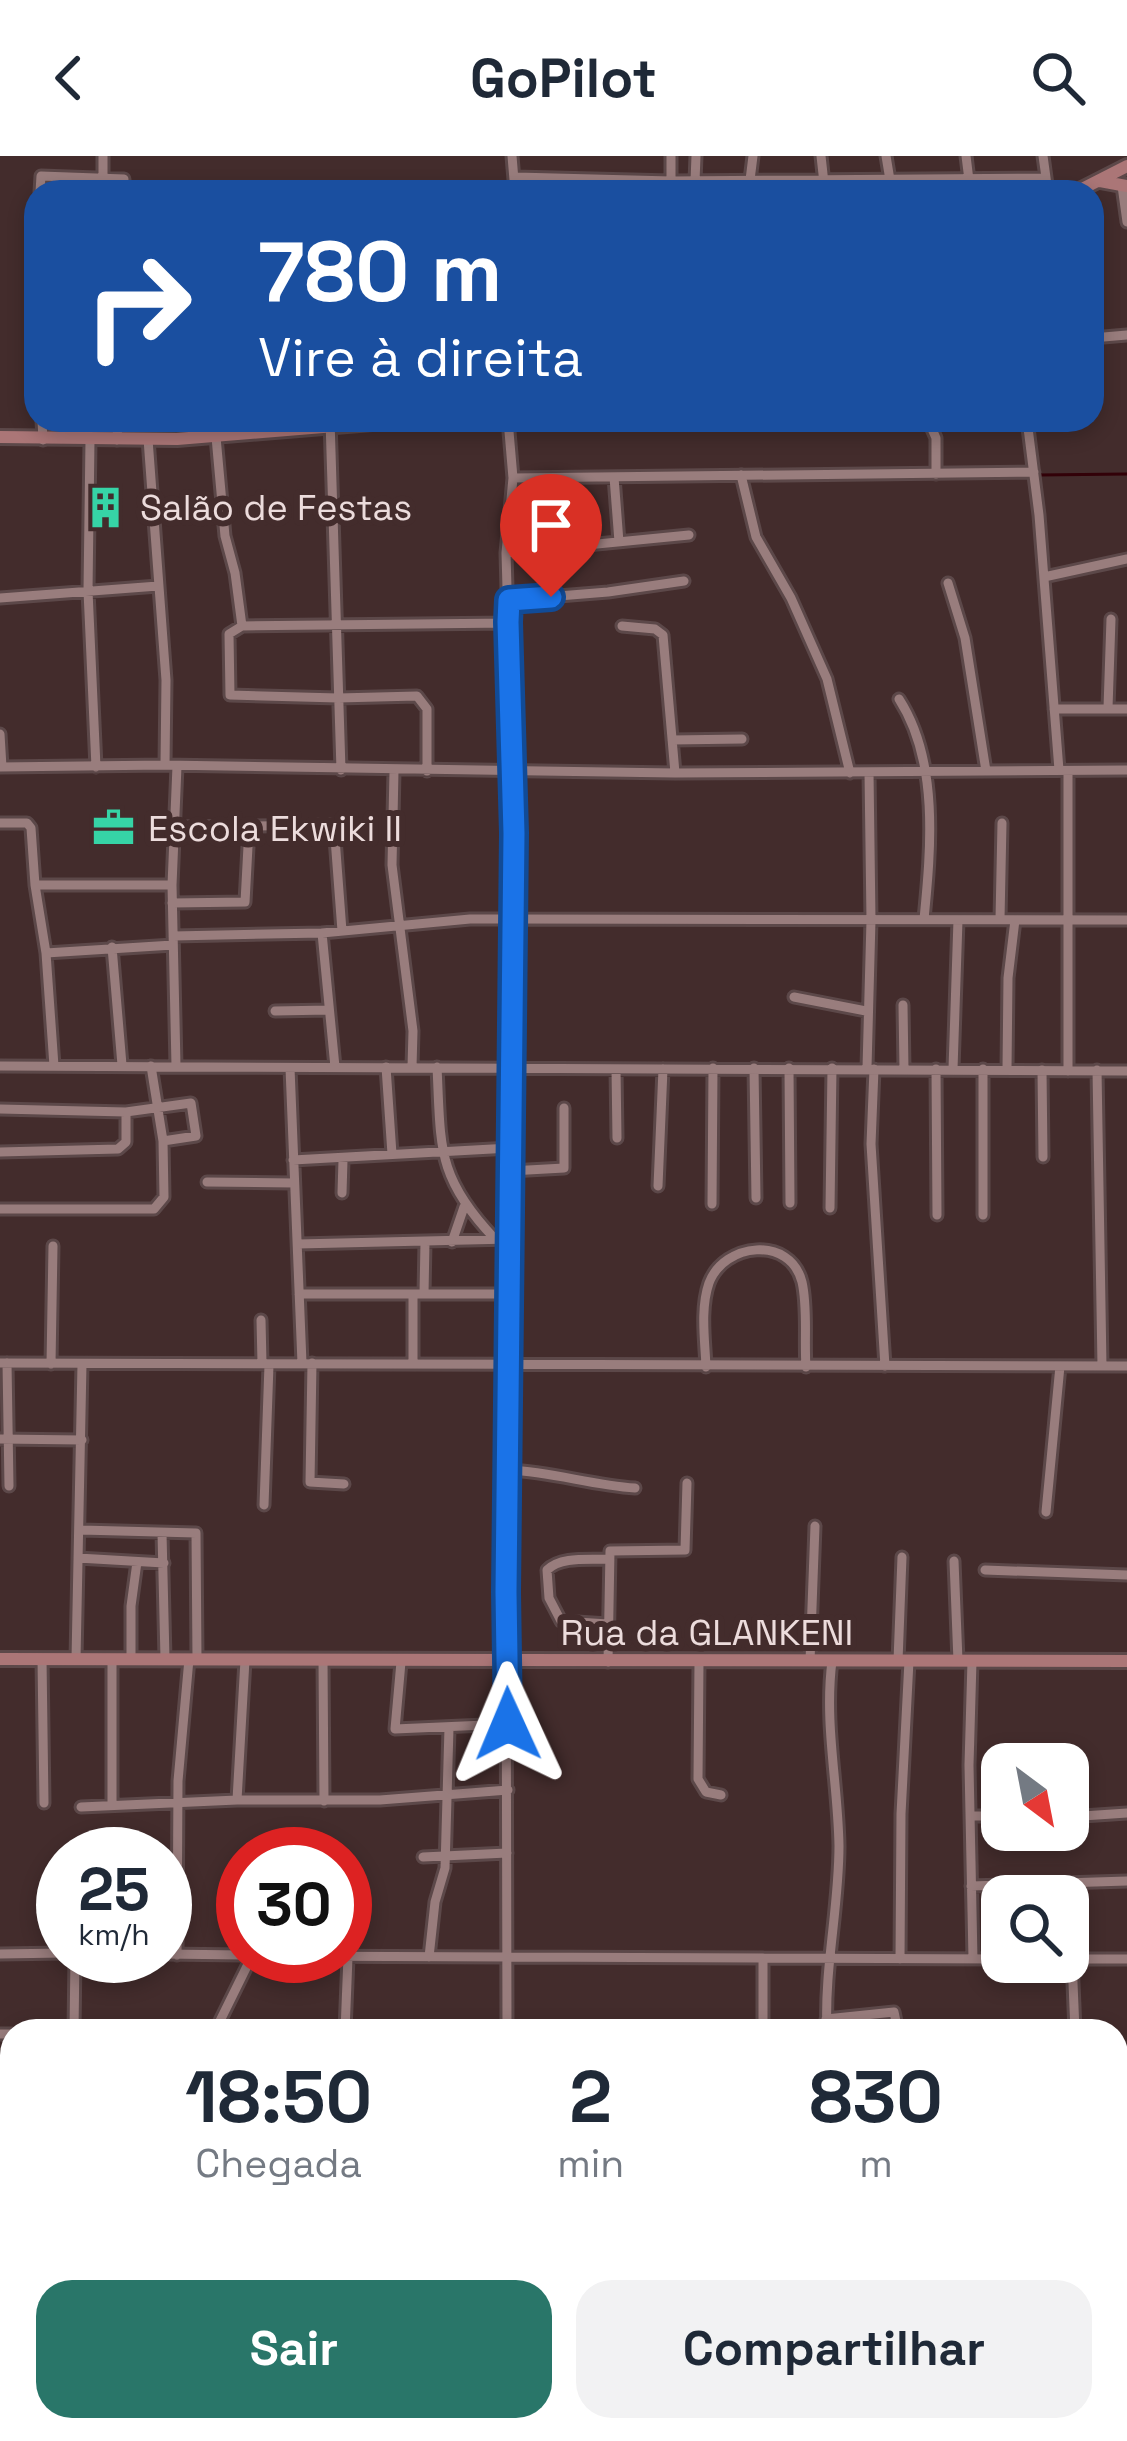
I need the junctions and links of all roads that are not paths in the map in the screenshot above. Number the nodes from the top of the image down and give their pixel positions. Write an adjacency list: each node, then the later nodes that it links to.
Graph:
1 (103, 156): 9 (street)
2 (512, 156): 8 (street)
3 (753, 156): 17 (street)
4 (821, 156): 10 (street)
5 (886, 156): 18 (street)
6 (966, 156): 19 (street)
7 (1043, 156): 11 (street)
8 (516, 177): 15 (street); 16 (street)
9 (103, 178): 13 (street); 14 (street)
10 (824, 178): 12 (street); 18 (street)
11 (1046, 178): 19 (street)
12 (764, 179): 17 (street)
13 (41, 180)
14 (124, 180)
15 (516, 180)
16 (632, 180)
17 (750, 180)
18 (890, 180): 19 (street)
19 (969, 180)
20 (1125, 186): 21 (street)
21 (1127, 222)
22 (43, 432): 33 (street)
23 (117, 432): 35 (street)
24 (223, 432): 31 (street)
25 (264, 432): 31 (street)
26 (330, 432): 54 (street)
27 (509, 432): 40 (street)
28 (934, 432): 37 (street)
29 (1029, 432): 36 (street)
30 (3, 436): 33 (street)
31 (222, 437): 32 (street); 55 (street)
32 (148, 439): 35 (street); 48 (street)
33 (43, 440): 34 (street)
34 (90, 440): 35 (street); 49 (street)
35 (117, 440)
36 (1034, 472): 37 (street); 45 (street)
37 (937, 474): 38 (street)
38 (740, 476): 39 (street); 78 (street)
39 (614, 477): 40 (street); 42 (street)
40 (513, 478): 43 (street)
41 (689, 535): 42 (street)
42 (619, 542): 43 (street)
43 (506, 553): 51 (street)
44 (1127, 559): 45 (street)
45 (1044, 578): 60 (street)
46 (684, 581): 51 (street)
47 (948, 583): 73 (street)
48 (158, 586): 49 (street); 65 (street)
49 (88, 591): 50 (street); 67 (street)
50 (0, 598)
51 (509, 600): 53 (street)
52 (1111, 619): 59 (street)
53 (508, 622): 54 (street); 74 (street)
54 (334, 623): 55 (street); 57 (street)
55 (242, 626): 57 (street)
56 (622, 626): 64 (street)
57 (338, 698): 68 (street); 72 (street)
58 (899, 699): 76 (street)
59 (1108, 708): 60 (street); 61 (street)
60 (1054, 709): 69 (street)
61 (1127, 709)
62 (0, 734): 66 (street)
63 (742, 739): 64 (street)
64 (672, 740): 77 (street)
65 (171, 765): 67 (street); 68 (street); 81 (street)
66 (1, 766): 67 (street)
67 (96, 766)
68 (341, 770): 71 (street)
69 (1064, 770): 70 (street); 73 (street); 92 (street)
70 (1127, 770)
71 (394, 771): 72 (street); 94 (street)
72 (427, 771): 74 (street)
73 (986, 771): 76 (street)
74 (512, 772): 77 (street); 86 (street)
75 (869, 772): 76 (street); 78 (street); 89 (street)
76 (925, 772): 87 (street)
77 (675, 773): 78 (street)
78 (850, 773)
79 (0, 823): 84 (street)
80 (1002, 823): 88 (street)
81 (176, 827): 82 (street); 83 (street)
82 (249, 828): 85 (street); 95 (street)
83 (172, 885): 84 (street); 85 (street)
84 (35, 886): 99 (street)
85 (172, 903): 97 (street)
86 (511, 919): 89 (street); 94 (street); 113 (street)
87 (924, 919): 89 (street); 90 (street)
88 (1000, 919): 90 (street); 91 (street)
89 (872, 920): 103 (street)
90 (958, 920): 125 (street)
91 (1016, 920): 92 (street); 127 (street)
92 (1071, 920): 93 (street); 129 (street)
93 (1127, 920)
94 (398, 924): 95 (street); 111 (street)
95 (342, 931): 96 (street)
96 (322, 933): 97 (street); 102 (street)
97 (172, 940): 98 (street); 109 (street)
98 (112, 947): 99 (street); 105 (street)
99 (46, 953): 107 (street)
100 (794, 997): 103 (street)
101 (903, 1005): 123 (street)
102 (329, 1010): 104 (street); 114 (street)
103 (866, 1010): 120 (street)
104 (275, 1011)
105 (122, 1065): 107 (street); 108 (street)
106 (0, 1066): 107 (street)
107 (54, 1066)
108 (151, 1066): 109 (street); 134 (street)
109 (176, 1066): 116 (street)
110 (386, 1066): 111 (street); 114 (street); 141 (street)
111 (412, 1066): 112 (street)
112 (437, 1066): 113 (street); 139 (street)
113 (511, 1066): 121 (street); 138 (street)
114 (335, 1067): 116 (street)
115 (713, 1067): 117 (street); 122 (street); 152 (street)
116 (290, 1068): 143 (street)
117 (754, 1068): 118 (street); 150 (street)
118 (788, 1068): 119 (street); 151 (street)
119 (832, 1068): 120 (street); 154 (street)
120 (871, 1068): 123 (street); 176 (street)
121 (616, 1069): 122 (street); 136 (street)
122 (663, 1069): 148 (street)
123 (904, 1069): 124 (street)
124 (936, 1069): 125 (street); 156 (street)
125 (953, 1069): 126 (street)
126 (983, 1069): 127 (street); 157 (street)
127 (1007, 1070): 128 (street)
128 (1042, 1070): 129 (street); 142 (street)
129 (1069, 1070): 130 (street)
130 (1097, 1070): 131 (street); 178 (street)
131 (1127, 1071)
132 (564, 1108): 145 (street)
133 (0, 1109): 135 (street)
134 (156, 1110): 135 (street); 137 (street); 137 (street)
135 (127, 1112): 140 (street)
136 (617, 1138)
137 (163, 1141): 155 (street)
138 (511, 1148): 139 (street); 145 (street)
139 (442, 1151): 141 (street); 153 (street)
140 (0, 1152)
141 (392, 1154): 144 (street)
142 (1042, 1157)
143 (293, 1160): 144 (street); 147 (street)
144 (343, 1160): 149 (street)
145 (510, 1171): 159 (street)
146 (208, 1182): 147 (street)
147 (294, 1184): 162 (street)
148 (658, 1186)
149 (342, 1192)
150 (756, 1198)
151 (790, 1203)
152 (712, 1204)
153 (464, 1207): 158 (street); 161 (street)
154 (830, 1208)
155 (0, 1209)
156 (937, 1215)
157 (982, 1215)
158 (495, 1239): 159 (street); 161 (street)
159 (510, 1239): 166 (street)
160 (424, 1242): 161 (street); 162 (street); 165 (street)
161 (452, 1242)
162 (298, 1244): 164 (street)
163 (53, 1246): 170 (street)
164 (299, 1294): 165 (street); 169 (street)
165 (418, 1294): 166 (street); 173 (street)
166 (509, 1294): 174 (street)
167 (261, 1320): 172 (street)
168 (4, 1363): 170 (street); 181 (street)
169 (307, 1363): 172 (street); 173 (street); 185 (street)
170 (51, 1364): 171 (street)
171 (82, 1364): 172 (street); 182 (street)
172 (265, 1364): 189 (street)
173 (412, 1364): 174 (street)
174 (511, 1366): 180 (street); 184 (street)
175 (806, 1366): 176 (street); 180 (street); 180 (street)
176 (886, 1366): 177 (street)
177 (1060, 1366): 178 (street); 190 (street)
178 (1102, 1366): 179 (street)
179 (1127, 1366)
180 (706, 1367)
181 (4, 1439): 182 (street); 183 (street)
182 (82, 1440): 192 (street)
183 (4, 1461): 187 (street)
184 (509, 1470): 188 (street); 218 (street)
185 (344, 1484)
186 (687, 1484): 196 (street)
187 (9, 1486)
188 (635, 1488)
189 (264, 1505)
190 (1046, 1512)
191 (815, 1526): 212 (street)
192 (81, 1530): 193 (street); 195 (street)
193 (162, 1533): 199 (street); 209 (street)
194 (902, 1557): 214 (street)
195 (78, 1558): 198 (street); 206 (street)
196 (608, 1559): 202 (street); 202 (street)
197 (954, 1561): 215 (street)
198 (137, 1562): 199 (street); 203 (street)
199 (164, 1563): 208 (street)
200 (985, 1570): 201 (street)
201 (1127, 1575)
202 (608, 1624): 219 (street)
203 (131, 1658): 207 (street, Rua da GLANKENI); 208 (street, Rua da GLANKENI)
204 (0, 1659): 205 (street, Rua da GLANKENI)
205 (42, 1659): 206 (street, Rua da GLANKENI); 228 (street)
206 (76, 1659): 207 (street, Rua da GLANKENI)
207 (112, 1659): 229 (street)
208 (165, 1659): 209 (street, Rua da GLANKENI)
209 (193, 1659): 211 (street, Rua da GLANKENI); 230 (street)
210 (323, 1659): 211 (street, Rua da GLANKENI); 217 (street, Rua da GLANKENI); 227 (street)
211 (245, 1660): 226 (street)
212 (810, 1661): 213 (street, Rua da GLANKENI); 220 (street, Rua da GLANKENI)
213 (832, 1661): 214 (street, Rua da GLANKENI); 248 (street)
214 (903, 1661): 215 (street, Rua da GLANKENI); 249 (street)
215 (965, 1661): 216 (street, Rua da GLANKENI); 233 (street)
216 (1127, 1661)
217 (401, 1662): 218 (street, Rua da GLANKENI); 222 (street)
218 (507, 1662): 219 (street, Rua da GLANKENI); 221 (street)
219 (608, 1662): 220 (street, Rua da GLANKENI)
220 (700, 1662): 225 (street)
221 (508, 1724): 222 (street); 223 (street)
222 (449, 1728): 224 (street)
223 (508, 1790): 224 (street); 237 (street)
224 (444, 1795): 227 (street); 238 (street)
225 (722, 1796)
226 (237, 1800): 227 (street); 230 (street)
227 (324, 1801)
228 (44, 1803)
229 (112, 1805): 230 (street); 231 (street)
230 (177, 1806): 236 (street)
231 (81, 1807)
232 (1127, 1813): 235 (street)
233 (971, 1816): 234 (street); 241 (street)
234 (981, 1816)
235 (1089, 1816)
236 (178, 1827)
237 (507, 1853): 238 (street); 246 (street)
238 (446, 1856): 239 (street); 245 (street)
239 (424, 1857)
240 (1127, 1881): 241 (street)
241 (971, 1886): 250 (street)
242 (36, 1953): 243 (street)
243 (0, 1954)
244 (372, 1957): 245 (street)
245 (429, 1957): 246 (street)
246 (507, 1958): 247 (street); 261 (street)
247 (763, 1958): 248 (street); 262 (street)
248 (827, 1958): 249 (street); 263 (street)
249 (900, 1958): 250 (street)
250 (974, 1959): 251 (street)
251 (981, 1959)
252 (1089, 1959): 253 (street)
253 (1127, 1959)
254 (75, 1983): 258 (street)
255 (239, 1983): 259 (street)
256 (347, 1983): 260 (street)
257 (1072, 1983): 266 (street)
258 (74, 2019)
259 (221, 2019)
260 (345, 2019)
261 (507, 2019)
262 (763, 2019)
263 (826, 2019)
264 (857, 2019): 265 (street)
265 (895, 2019)
266 (1074, 2019)

